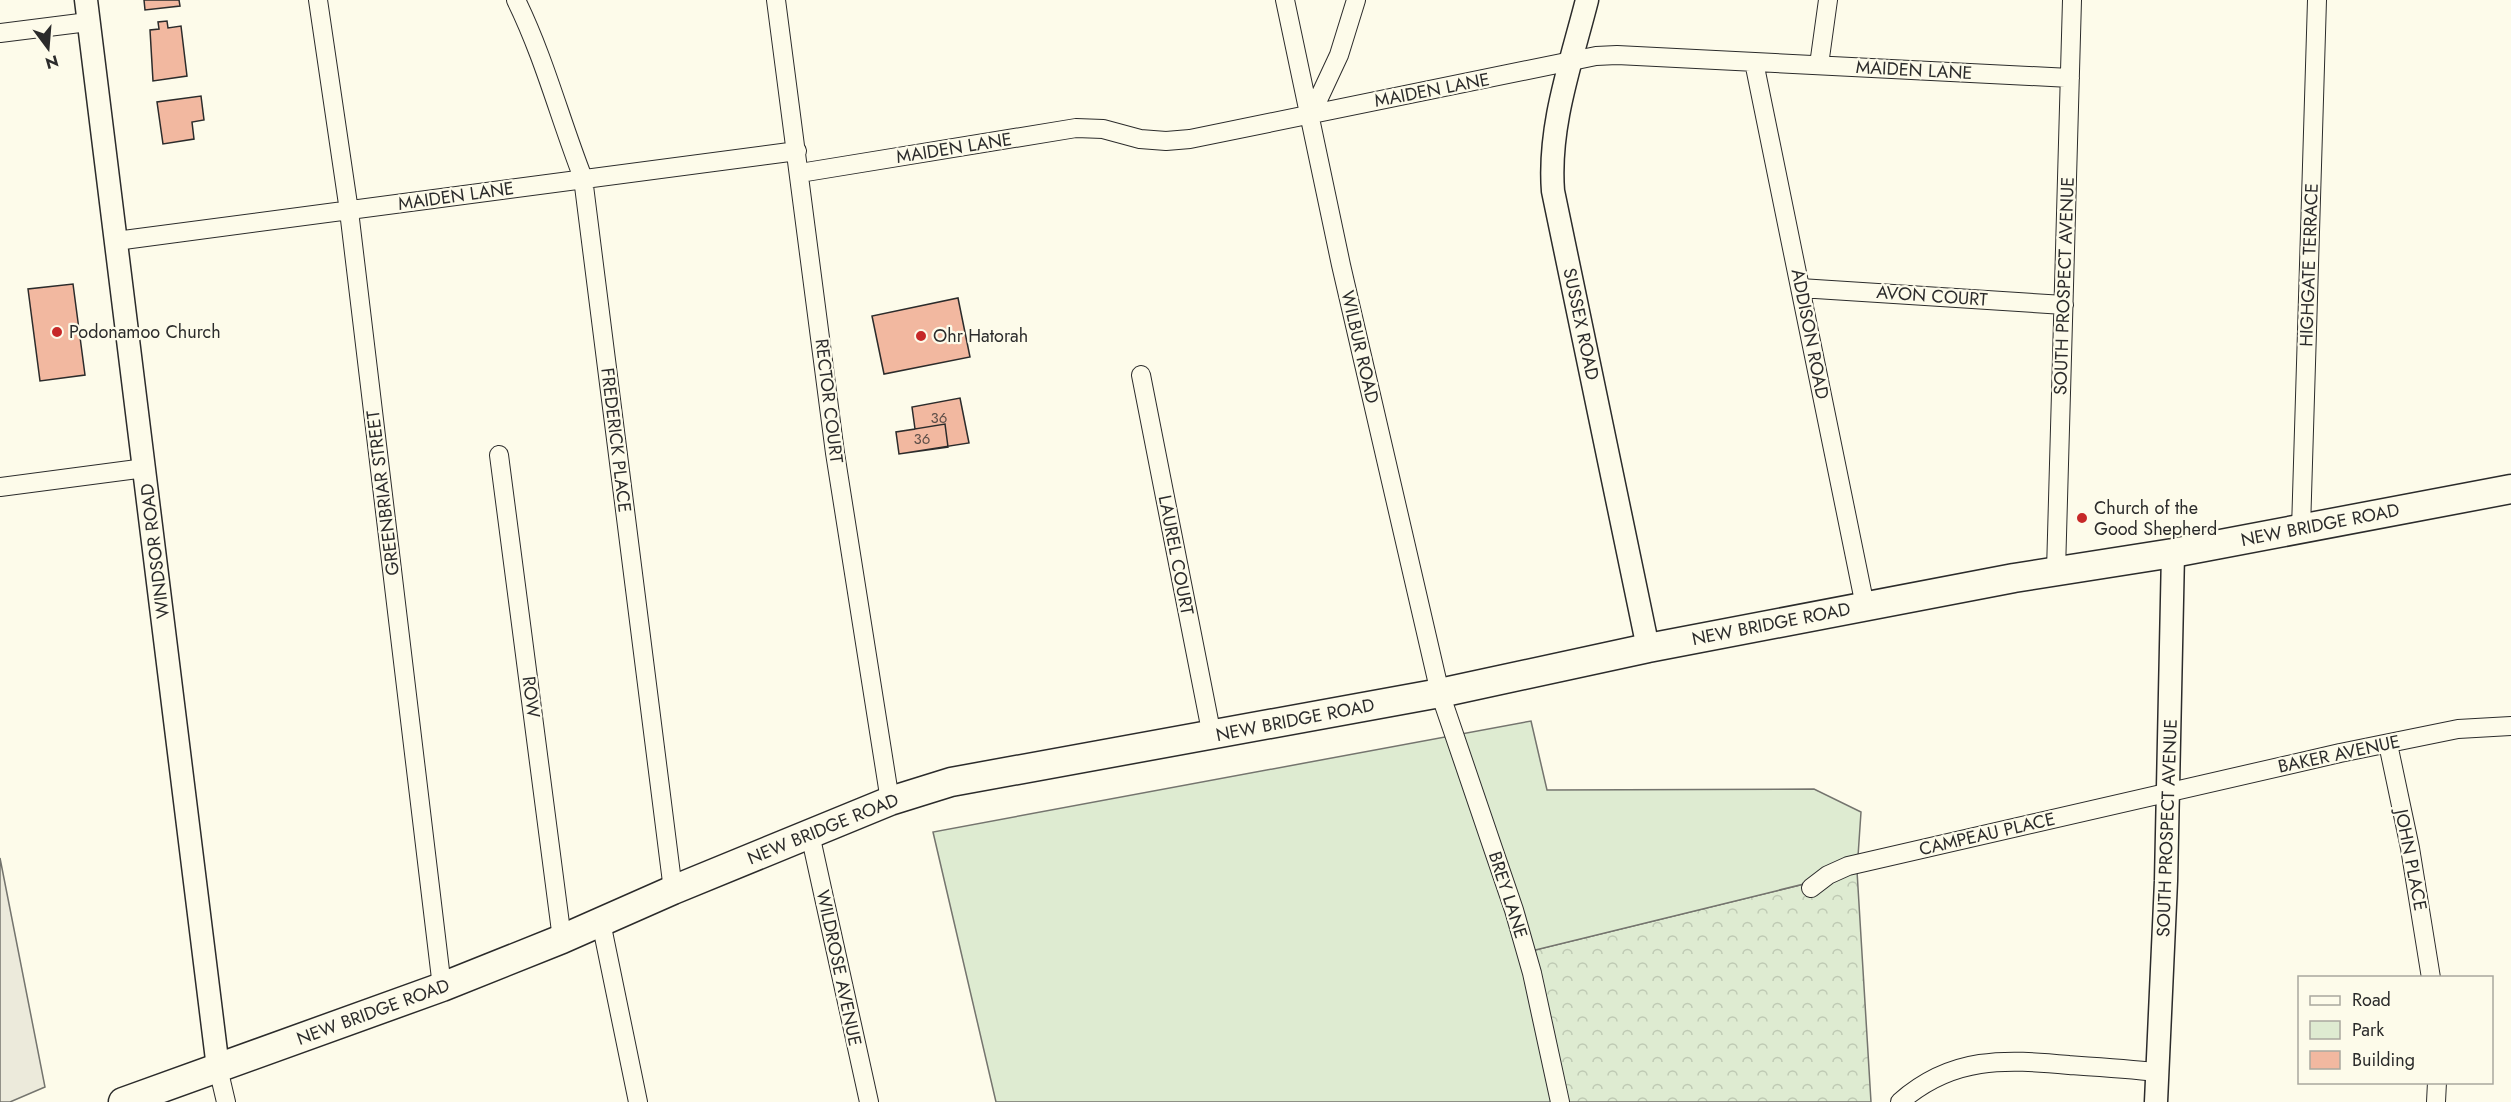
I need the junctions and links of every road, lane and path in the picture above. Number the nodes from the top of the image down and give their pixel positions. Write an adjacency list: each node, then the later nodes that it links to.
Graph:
1 (318, 0): 20 (street, GREENBRIAR STREET)
2 (516, 0): 19 (street, FREDERICK PLACE)
3 (776, 0): 17 (street, RECTOR COURT)
4 (1285, 0): 16 (street, WILBUR ROAD)
5 (1356, 0): 16 (street)
6 (1587, 0): 12 (street, SUSSEX ROAD)
7 (1828, 0): 14 (street)
8 (2072, 0): 15 (street, SOUTH PROSPECT AVENUE)
9 (2317, 0): 29 (street, HIGHGATE TERRACE)
10 (87, 11): 11 (street); 21 (street, WINDSOR ROAD)
11 (0, 33)
12 (1571, 62): 13 (street, MAIDEN LANE); 16 (street, MAIDEN LANE); 33 (street, SUSSEX ROAD)
13 (1754, 62): 14 (street, MAIDEN LANE); 22 (street, ADDISON ROAD)
14 (1819, 65): 15 (street, MAIDEN LANE)
15 (2070, 78): 23 (street, SOUTH PROSPECT AVENUE)
16 (1311, 115): 18 (street, MAIDEN LANE); 34 (street, WILBUR ROAD)
17 (796, 151): 18 (street, RECTOR COURT); 19 (street, MAIDEN LANE)
18 (800, 173): 39 (street, RECTOR COURT)
19 (583, 178): 20 (street, MAIDEN LANE); 42 (street, FREDERICK PLACE)
20 (349, 211): 21 (street, MAIDEN LANE); 46 (street, GREENBRIAR STREET)
21 (116, 241): 26 (street, WINDSOR ROAD)
22 (1800, 288): 23 (street, AVON COURT); 32 (street, ADDISON ROAD)
23 (2064, 305): 31 (street, SOUTH PROSPECT AVENUE)
24 (1141, 375): 36 (street, LAUREL COURT)
25 (499, 455): 44 (street, ROW)
26 (145, 468): 27 (street); 47 (street, WINDSOR ROAD)
27 (0, 487)
28 (2511, 489): 29 (main road, NEW BRIDGE ROAD)
29 (2301, 529): 30 (main road, NEW BRIDGE ROAD)
30 (2173, 553): 31 (main road, NEW BRIDGE ROAD); 38 (street, SOUTH PROSPECT AVENUE)
31 (2056, 571): 32 (main road, NEW BRIDGE ROAD)
32 (1865, 606): 33 (main road, NEW BRIDGE ROAD)
33 (1648, 648): 34 (main road, NEW BRIDGE ROAD)
34 (1440, 693): 36 (main road, NEW BRIDGE ROAD); 54 (street, BREY LANE)
35 (2511, 726): 37 (street, BAKER AVENUE)
36 (1212, 736): 39 (main road, NEW BRIDGE ROAD)
37 (2388, 744): 38 (street, BAKER AVENUE); 45 (street, JOHN PLACE)
38 (2168, 792): 41 (street, CAMPEAU PLACE); 48 (street, SOUTH PROSPECT AVENUE)
39 (890, 801): 40 (main road, NEW BRIDGE ROAD)
40 (810, 834): 42 (main road, NEW BRIDGE ROAD); 53 (street, WILDROSE AVENUE)
41 (1811, 888)
42 (673, 890): 43 (main road, NEW BRIDGE ROAD)
43 (601, 922): 44 (main road, NEW BRIDGE ROAD); 52 (street)
44 (562, 939): 46 (main road, NEW BRIDGE ROAD)
45 (2431, 976)
46 (442, 987): 47 (main road, NEW BRIDGE ROAD)
47 (218, 1068): 50 (main road, NEW BRIDGE ROAD); 51 (street, WINDSOR ROAD)
48 (2157, 1072): 55 (street); 56 (street, SOUTH PROSPECT AVENUE)
49 (2437, 1084): 57 (street)
50 (123, 1102)
51 (226, 1102)
52 (638, 1102)
53 (869, 1102)
54 (1560, 1102)
55 (1900, 1102)
56 (2156, 1102)
57 (2436, 1102)

